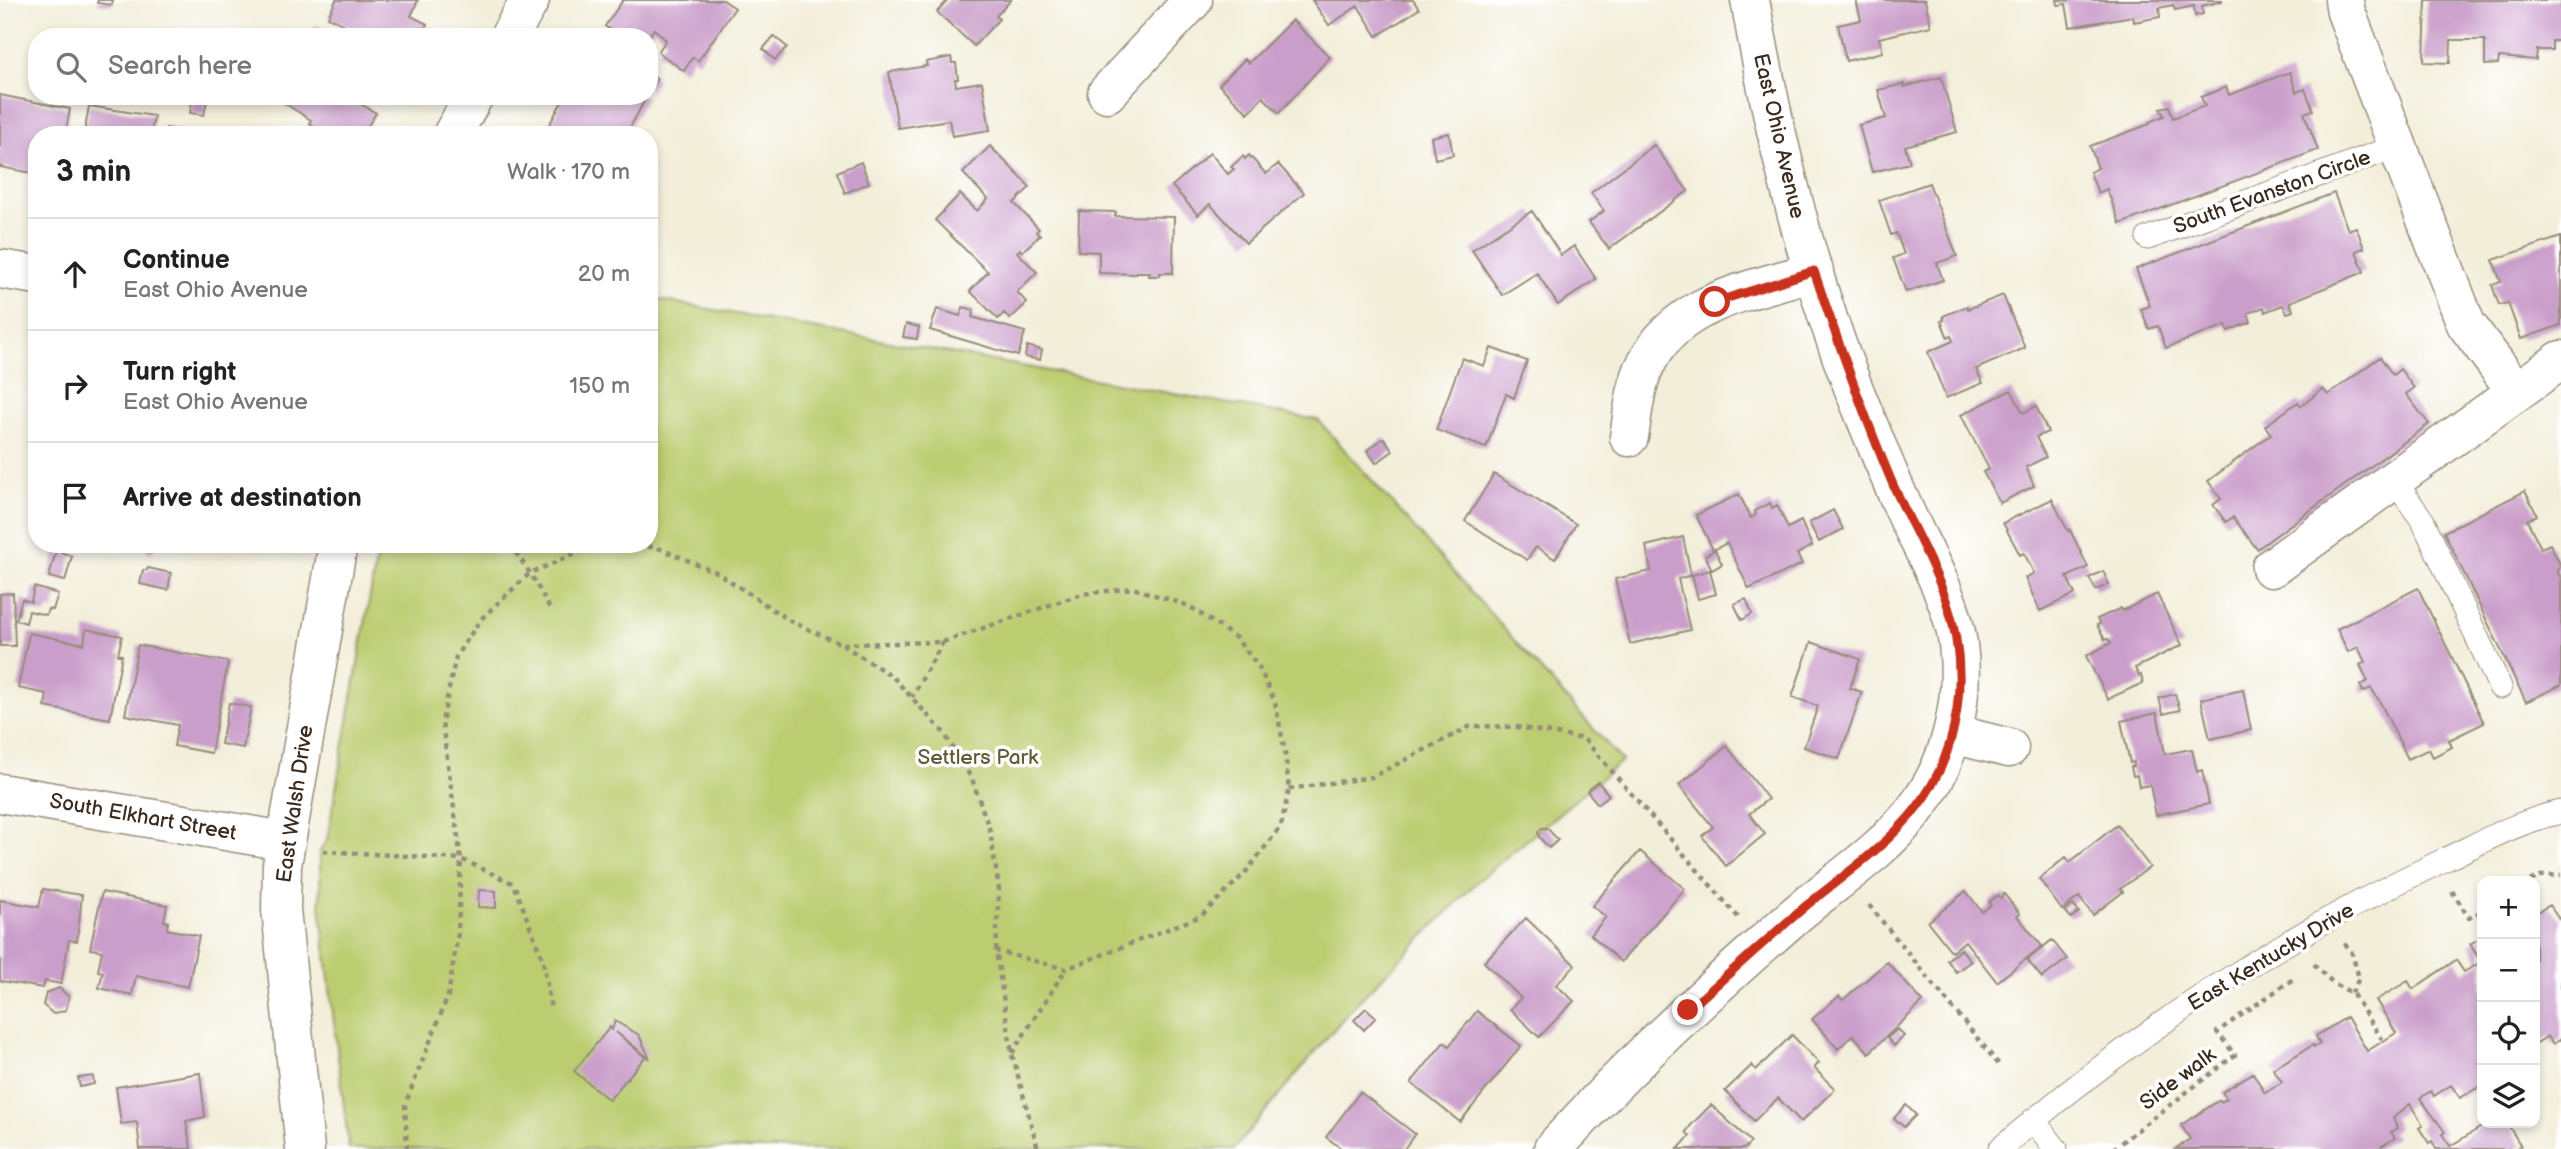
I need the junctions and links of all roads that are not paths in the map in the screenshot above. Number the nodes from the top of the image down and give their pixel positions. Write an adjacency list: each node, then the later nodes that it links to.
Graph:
1 (530, 0): 5 (street)
2 (1193, 0): 6 (street)
3 (1750, 0): 12 (street, East Ohio Avenue)
4 (2344, 0): 9 (street, South Evanston Circle)
5 (514, 28)
6 (1107, 93)
7 (469, 105): 8 (street)
8 (457, 126)
9 (2397, 146): 10 (lane, South Evanston Circle); 15 (street, South Evanston Circle)
10 (2148, 239)
11 (0, 269): 13 (street)
12 (1814, 271): 16 (street); 21 (street, East Ohio Avenue)
13 (28, 274)
14 (2561, 360): 15 (street)
15 (2516, 391): 17 (street)
16 (1629, 437)
17 (2394, 480): 19 (street); 20 (lane)
18 (337, 553): 25 (street, East Walsh Drive)
19 (2271, 568)
20 (2500, 687)
21 (1953, 733): 22 (street); 28 (street, East Ohio Avenue)
22 (2009, 748)
23 (0, 793): 25 (street, South Elkhart Street)
24 (2561, 811): 26 (lane, East Kentucky Drive)
25 (302, 846): 27 (street, East Walsh Drive)
26 (2033, 1120): 29 (lane, East Kentucky Drive); 30 (lane)
27 (305, 1149)
28 (1553, 1149)
29 (2000, 1149)
30 (2056, 1149)

